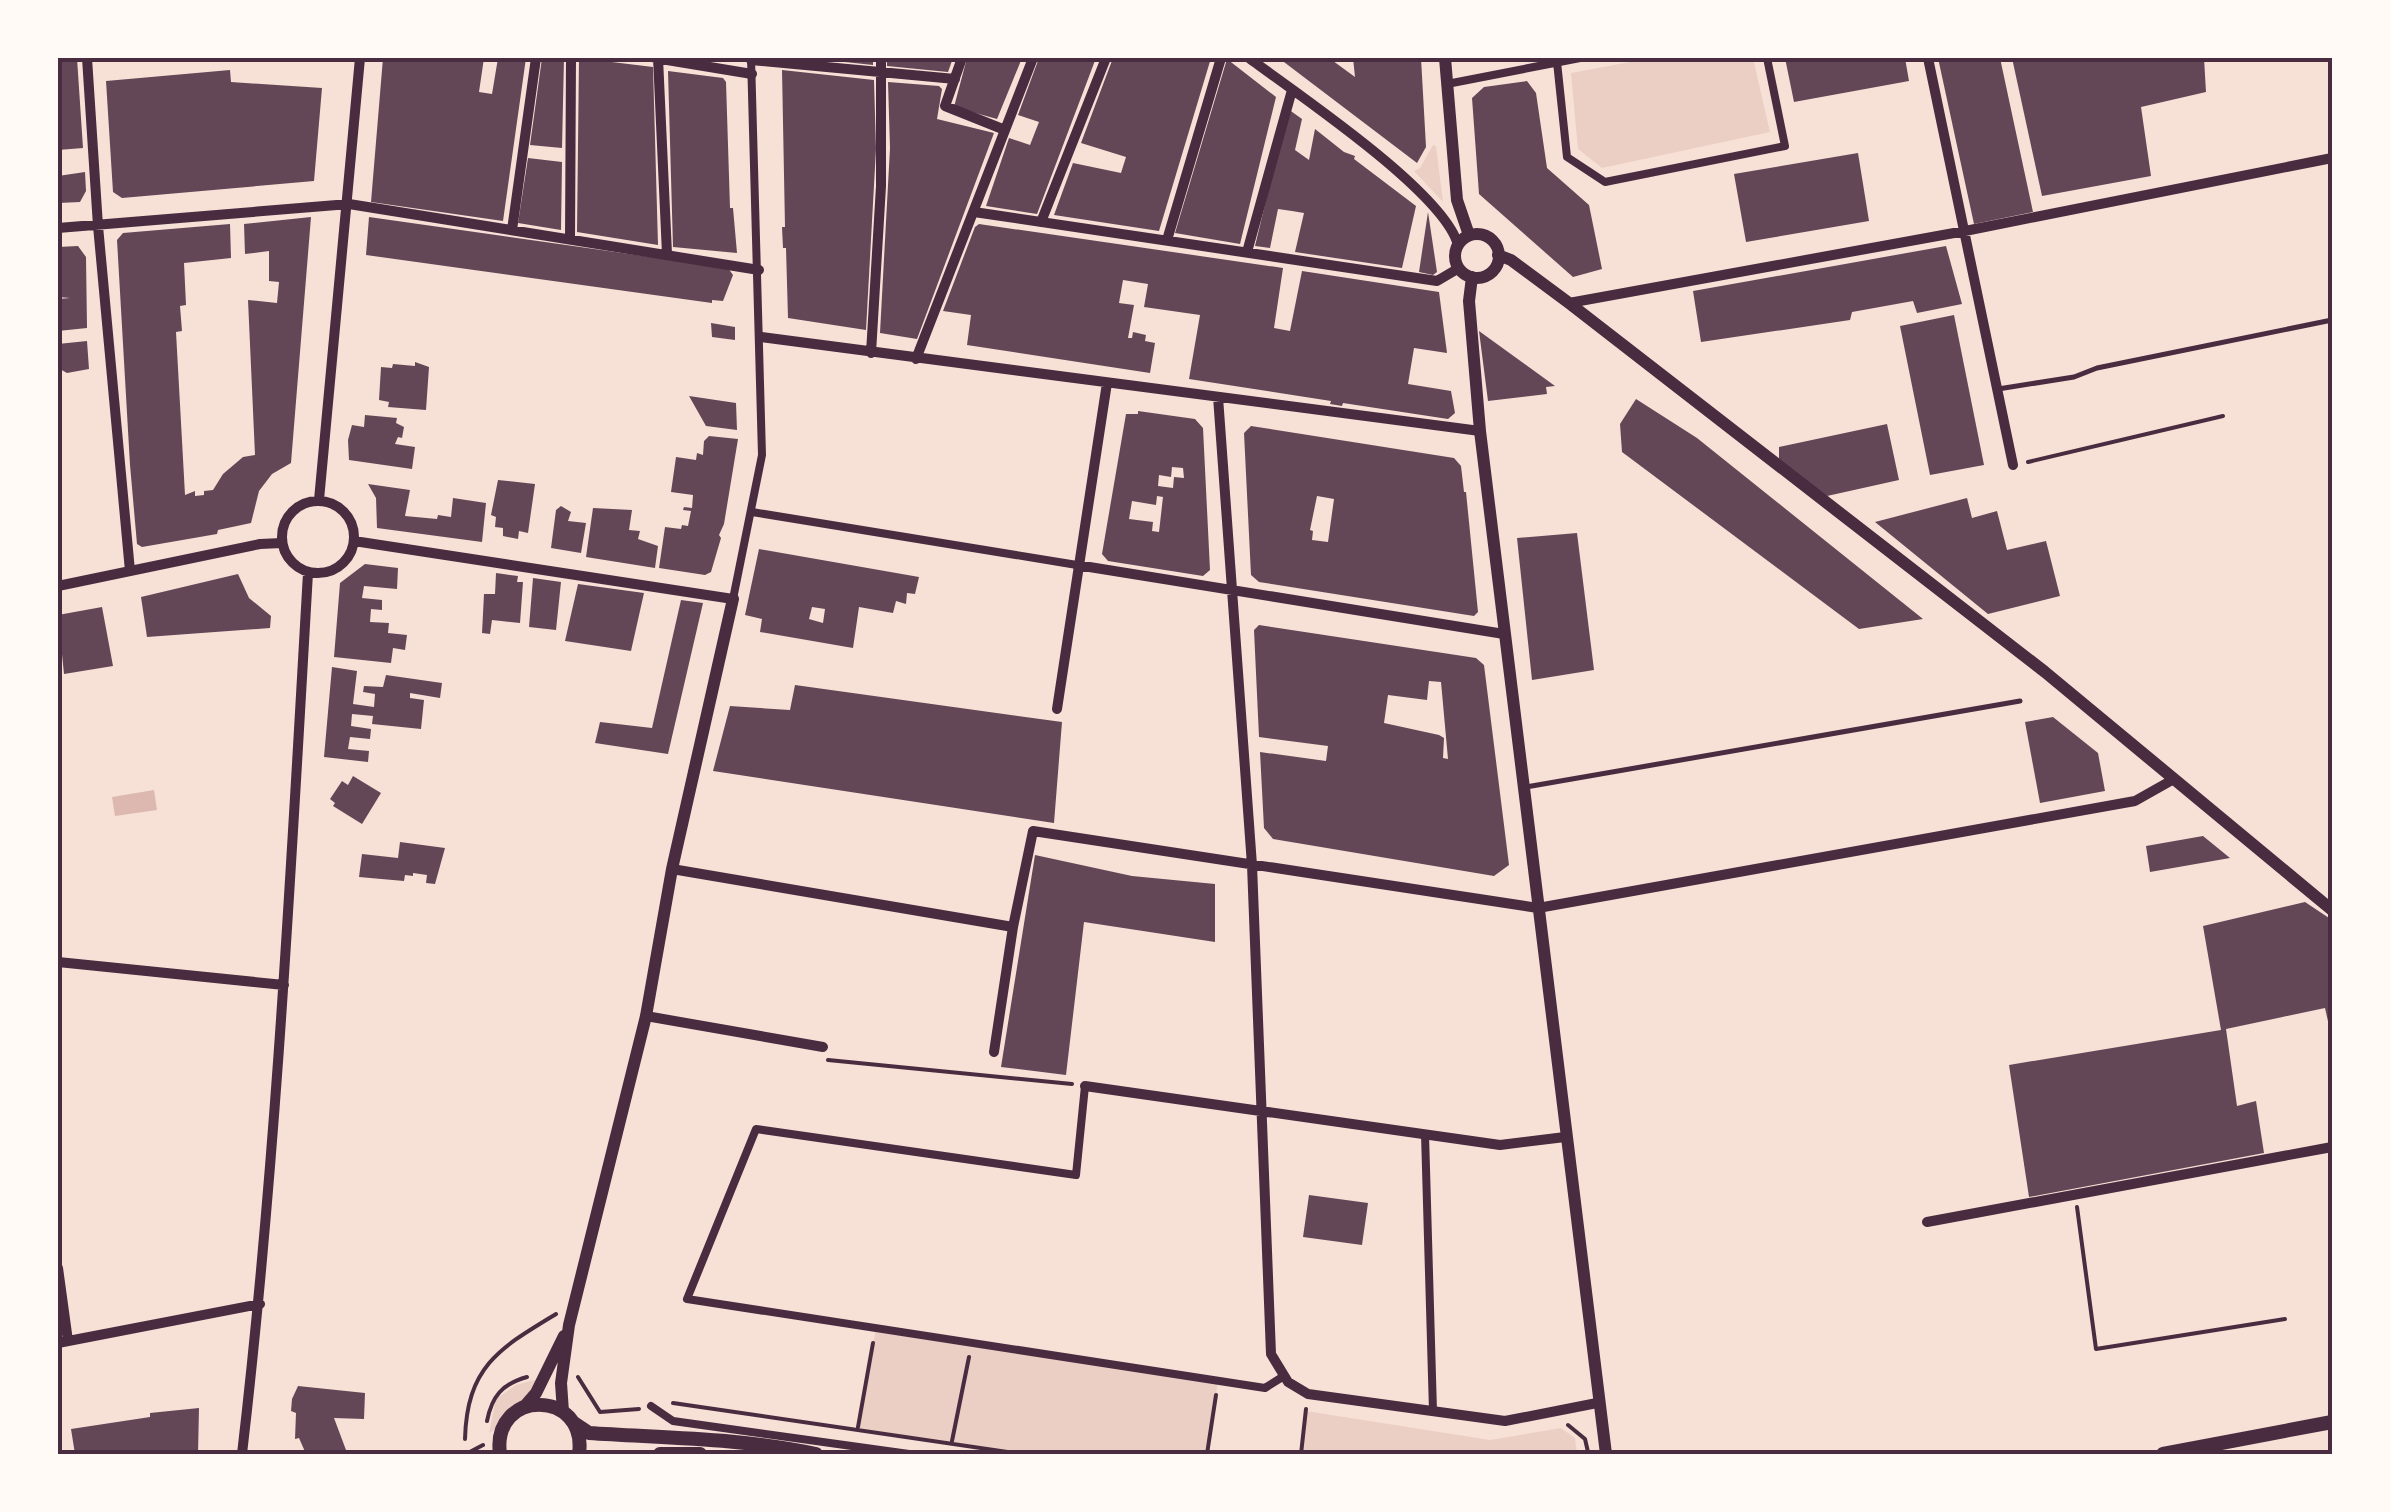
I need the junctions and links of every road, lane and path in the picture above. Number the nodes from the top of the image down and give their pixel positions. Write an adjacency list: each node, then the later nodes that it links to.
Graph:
1 (86, 58): 28 (street)
2 (360, 58): 25 (street)
3 (536, 58): 30 (street)
4 (571, 58): 32 (street)
5 (657, 58): 19 (street); 36 (street)
6 (882, 58): 18 (street)
7 (962, 58): 20 (street)
8 (1033, 58): 23 (street)
9 (1106, 58): 27 (street)
10 (1221, 58): 33 (street)
11 (1249, 58): 22 (street)
12 (1445, 58): 21 (street)
13 (1580, 58): 17 (street)
14 (1768, 58): 17 (street)
15 (1928, 58): 31 (street)
16 (751, 59): 18 (street); 19 (street)
17 (1557, 62): 21 (street)
18 (882, 72): 20 (street); 44 (street)
19 (752, 74): 39 (street)
20 (954, 80): 23 (street)
21 (1447, 84): 34 (street)
22 (1292, 90): 34 (street); 35 (street)
23 (1005, 130): 26 (street)
24 (2332, 158): 31 (street)
25 (349, 204): 28 (street); 30 (street); 52 (street)
26 (974, 212): 27 (street); 45 (street)
27 (1042, 222): 33 (street)
28 (98, 226): 29 (street); 57 (street)
29 (58, 228)
30 (512, 230): 32 (street)
31 (1966, 230): 41 (street); 47 (street)
32 (570, 239): 36 (street)
33 (1167, 240): 35 (street)
34 (1463, 240): 37 (street); 38 (street)
35 (1247, 252): 38 (street)
36 (667, 254): 39 (street)
37 (1498, 255): 40 (street); 41 (street)
38 (1459, 268): 40 (street)
39 (758, 270): 43 (street)
40 (1472, 277): 50 (street)
41 (1569, 303): 65 (street)
42 (2332, 320): 47 (lane)
43 (761, 337): 44 (street); 53 (street)
44 (871, 354): 45 (street)
45 (916, 360): 46 (street)
46 (1108, 383): 48 (street); 56 (street)
47 (1998, 390): 51 (street)
48 (1218, 397): 50 (street); 60 (street)
49 (2223, 416): 51 (path)
50 (1480, 431): 62 (street)
51 (2013, 465)
52 (319, 500): 54 (street); 55 (street)
53 (752, 512): 56 (street); 61 (street)
54 (354, 540): 58 (street); 61 (street)
55 (282, 544): 57 (street); 58 (street)
56 (1077, 565): 60 (street); 64 (street)
57 (130, 571): 59 (street)
58 (308, 572): 73 (street)
59 (58, 586)
60 (1232, 591): 62 (street); 67 (street)
61 (733, 599): 68 (street)
62 (1504, 634): 66 (street)
63 (2020, 701): 66 (lane)
64 (1056, 709)
65 (2174, 779): 69 (street); 70 (street)
66 (1523, 788): 69 (street)
67 (1252, 865): 69 (street); 71 (street); 78 (street)
68 (672, 869): 71 (street); 74 (street)
69 (1538, 908): 80 (street)
70 (2332, 910)
71 (1013, 927): 76 (street)
72 (58, 962): 73 (street)
73 (284, 985): 85 (street)
74 (646, 1016): 75 (street); 87 (street)
75 (824, 1046): 77 (path)
76 (994, 1052)
77 (1084, 1086): 78 (street); 88 (street)
78 (1259, 1110): 79 (street); 93 (street)
79 (1425, 1134): 80 (street); 99 (street)
80 (1565, 1137): 96 (street)
81 (2332, 1147): 82 (street)
82 (2076, 1194): 83 (street); 86 (path)
83 (1926, 1222)
84 (58, 1268): 89 (street)
85 (260, 1304): 89 (street); 107 (street)
86 (2285, 1319)
87 (563, 1325): 98 (street); 100 (street); 105 (path)
88 (876, 1328): 90 (street); 103 (path)
89 (63, 1342)
90 (972, 1342): 94 (street); 106 (path)
91 (580, 1362): 97 (path)
92 (539, 1373): 102 (path)
93 (1284, 1376): 94 (street); 95 (street)
94 (1218, 1380): 117 (path)
95 (1308, 1394): 99 (street); 118 (path)
96 (1597, 1402): 99 (street); 119 (street)
97 (651, 1406): 103 (path); 115 (street)
98 (523, 1408): 100 (main road); 104 (main road)
99 (1433, 1411)
100 (568, 1417): 111 (main road); 114 (main road)
101 (2332, 1422): 120 (main road)
102 (486, 1425)
103 (858, 1428): 106 (path)
104 (492, 1435): 108 (path); 109 (main road); 110 (main road)
105 (465, 1439)
106 (952, 1443): 116 (path)
107 (242, 1454)
108 (466, 1454)
109 (486, 1454)
110 (500, 1454)
111 (580, 1454)
112 (660, 1454): 113 (main road)
113 (700, 1454)
114 (816, 1454)
115 (909, 1454)
116 (1021, 1454)
117 (1207, 1454)
118 (1301, 1454)
119 (1606, 1454)
120 (2163, 1454)

